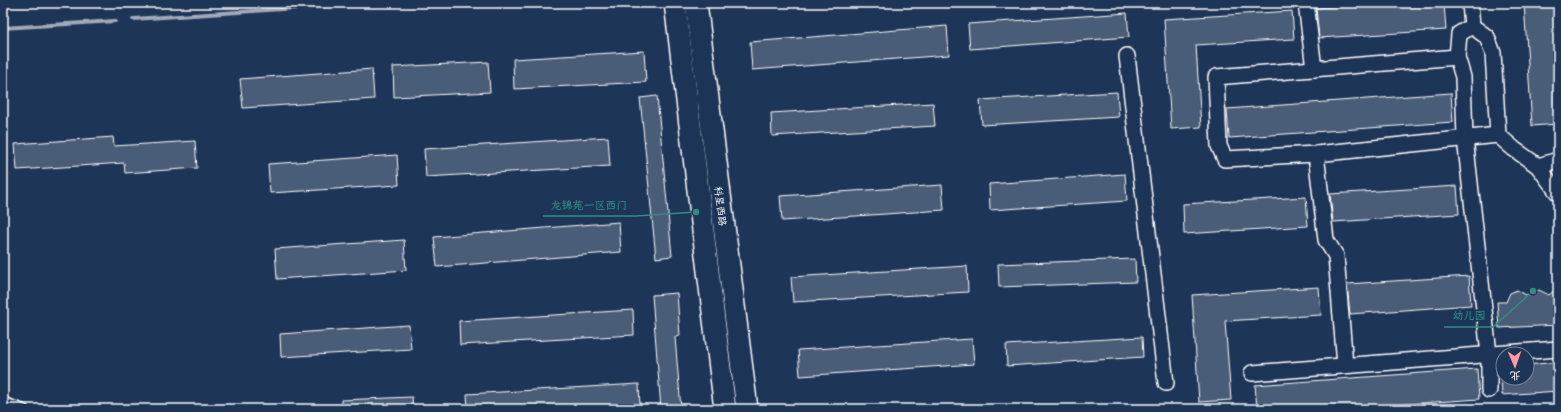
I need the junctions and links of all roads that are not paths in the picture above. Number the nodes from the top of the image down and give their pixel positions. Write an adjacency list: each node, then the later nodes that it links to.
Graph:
1 (675, 3): 23 (street, 科星西路)
2 (696, 3): 24 (street, 科星西路)
3 (1306, 3): 8 (street)
4 (1470, 3): 5 (street)
5 (1472, 26): 7 (street); 9 (street)
6 (1127, 56): 19 (street)
7 (1457, 57): 8 (street); 10 (street)
8 (1314, 69): 11 (street)
9 (1498, 135): 10 (street); 13 (street)
10 (1465, 138): 11 (street); 16 (street)
11 (1316, 154): 17 (street)
12 (1558, 160): 13 (street)
13 (1538, 166): 14 (street)
14 (1558, 193)
15 (1558, 349): 16 (street)
16 (1489, 354): 17 (street); 20 (street)
17 (1345, 365): 18 (street)
18 (1252, 373)
19 (1166, 383)
20 (1489, 390)
21 (3, 401): 22 (lane)
22 (25, 409)
23 (725, 409)
24 (746, 409)

